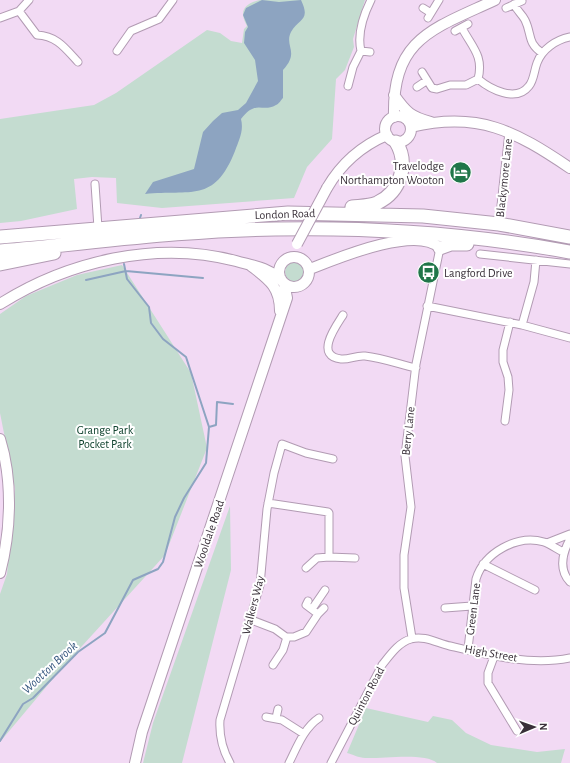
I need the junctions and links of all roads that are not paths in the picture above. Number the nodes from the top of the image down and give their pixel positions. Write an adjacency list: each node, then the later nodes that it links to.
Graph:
1 (29, 0): 10 (street)
2 (172, 0): 14 (street)
3 (371, 0): 15 (street)
4 (439, 0): 8 (street)
5 (495, 0): 24 (street)
6 (522, 1): 7 (street)
7 (514, 4): 9 (street); 17 (street)
8 (423, 8)
9 (506, 8)
10 (19, 10): 11 (street); 18 (street)
11 (0, 18)
12 (455, 31): 20 (street)
13 (570, 37): 17 (street)
14 (117, 51)
15 (361, 51): 16 (street); 22 (street)
16 (370, 52)
17 (542, 54): 20 (street)
18 (78, 62)
19 (422, 72): 21 (street)
20 (478, 79): 21 (street)
21 (426, 81): 23 (street)
22 (348, 86)
23 (417, 87)
24 (394, 95): 25 (street); 26 (street)
25 (394, 117): 27 (street); 29 (street)
26 (434, 123): 27 (street); 28 (street)
27 (411, 127): 29 (street)
28 (509, 132): 30 (street); 33 (street, Blackymore Lane)
29 (391, 138): 32 (highway); 42 (street, bridge)
30 (570, 168)
31 (94, 184): 34 (street)
32 (288, 213): 33 (highway, London Road); 34 (highway, London Road)
33 (499, 224): 36 (highway, London Road)
34 (98, 228): 35 (highway, London Road)
35 (0, 237)
36 (570, 237)
37 (101, 242): 39 (highway, London Road); 40 (highway, London Road); 45 (highway)
38 (440, 248): 43 (highway); 49 (street); 54 (street, Berry Lane)
39 (0, 251)
40 (570, 252)
41 (480, 254): 44 (street)
42 (290, 258): 48 (street); 49 (street); 50 (street)
43 (570, 258)
44 (536, 260): 47 (street); 58 (street)
45 (0, 264)
46 (248, 264): 48 (street); 52 (street); 56 (street)
47 (570, 264)
48 (264, 267): 50 (street)
49 (310, 269): 51 (street)
50 (282, 281): 51 (street); 53 (street, Wooldale Road)
51 (300, 286): 53 (street, Wooldale Road)
52 (0, 304)
53 (285, 304): 56 (street, Wooldale Road)
54 (427, 306): 57 (street); 60 (street, Berry Lane)
55 (343, 315): 60 (street)
56 (280, 319): 95 (street, Wooldale Road)
57 (510, 322): 58 (street); 61 (street)
58 (522, 325): 59 (street)
59 (570, 338)
60 (416, 368): 84 (street, Berry Lane)
61 (506, 421)
62 (0, 439): 73 (street)
63 (333, 459): 64 (street, Walkers Way)
64 (268, 503): 69 (street); 82 (street, Walkers Way)
65 (570, 534): 67 (street)
66 (570, 539): 68 (street)
67 (547, 543): 68 (street, Green Lane); 71 (street, Green Lane)
68 (563, 552): 74 (street)
69 (328, 557): 70 (street); 72 (street)
70 (355, 558)
71 (483, 564): 76 (street); 78 (street, Green Lane)
72 (306, 568)
73 (0, 573)
74 (570, 582)
75 (325, 590): 81 (street)
76 (535, 590)
77 (308, 601): 81 (street)
78 (472, 606): 80 (street); 85 (street, Green Lane)
79 (324, 608): 81 (street)
80 (445, 608)
81 (315, 612): 83 (street)
82 (249, 619): 83 (street); 96 (street, Walkers Way)
83 (287, 637): 88 (street)
84 (412, 638): 85 (street, High Street); 98 (street, Quinton Road)
85 (468, 649): 86 (street, High Street)
86 (495, 654): 87 (street, High Street); 93 (street)
87 (570, 658)
88 (272, 665)
89 (278, 709): 91 (street)
90 (266, 717): 91 (street)
91 (276, 718): 94 (street)
92 (319, 718): 94 (street)
93 (517, 731)
94 (304, 734): 97 (street)
95 (135, 763)
96 (230, 763)
97 (289, 763)
98 (331, 763)

